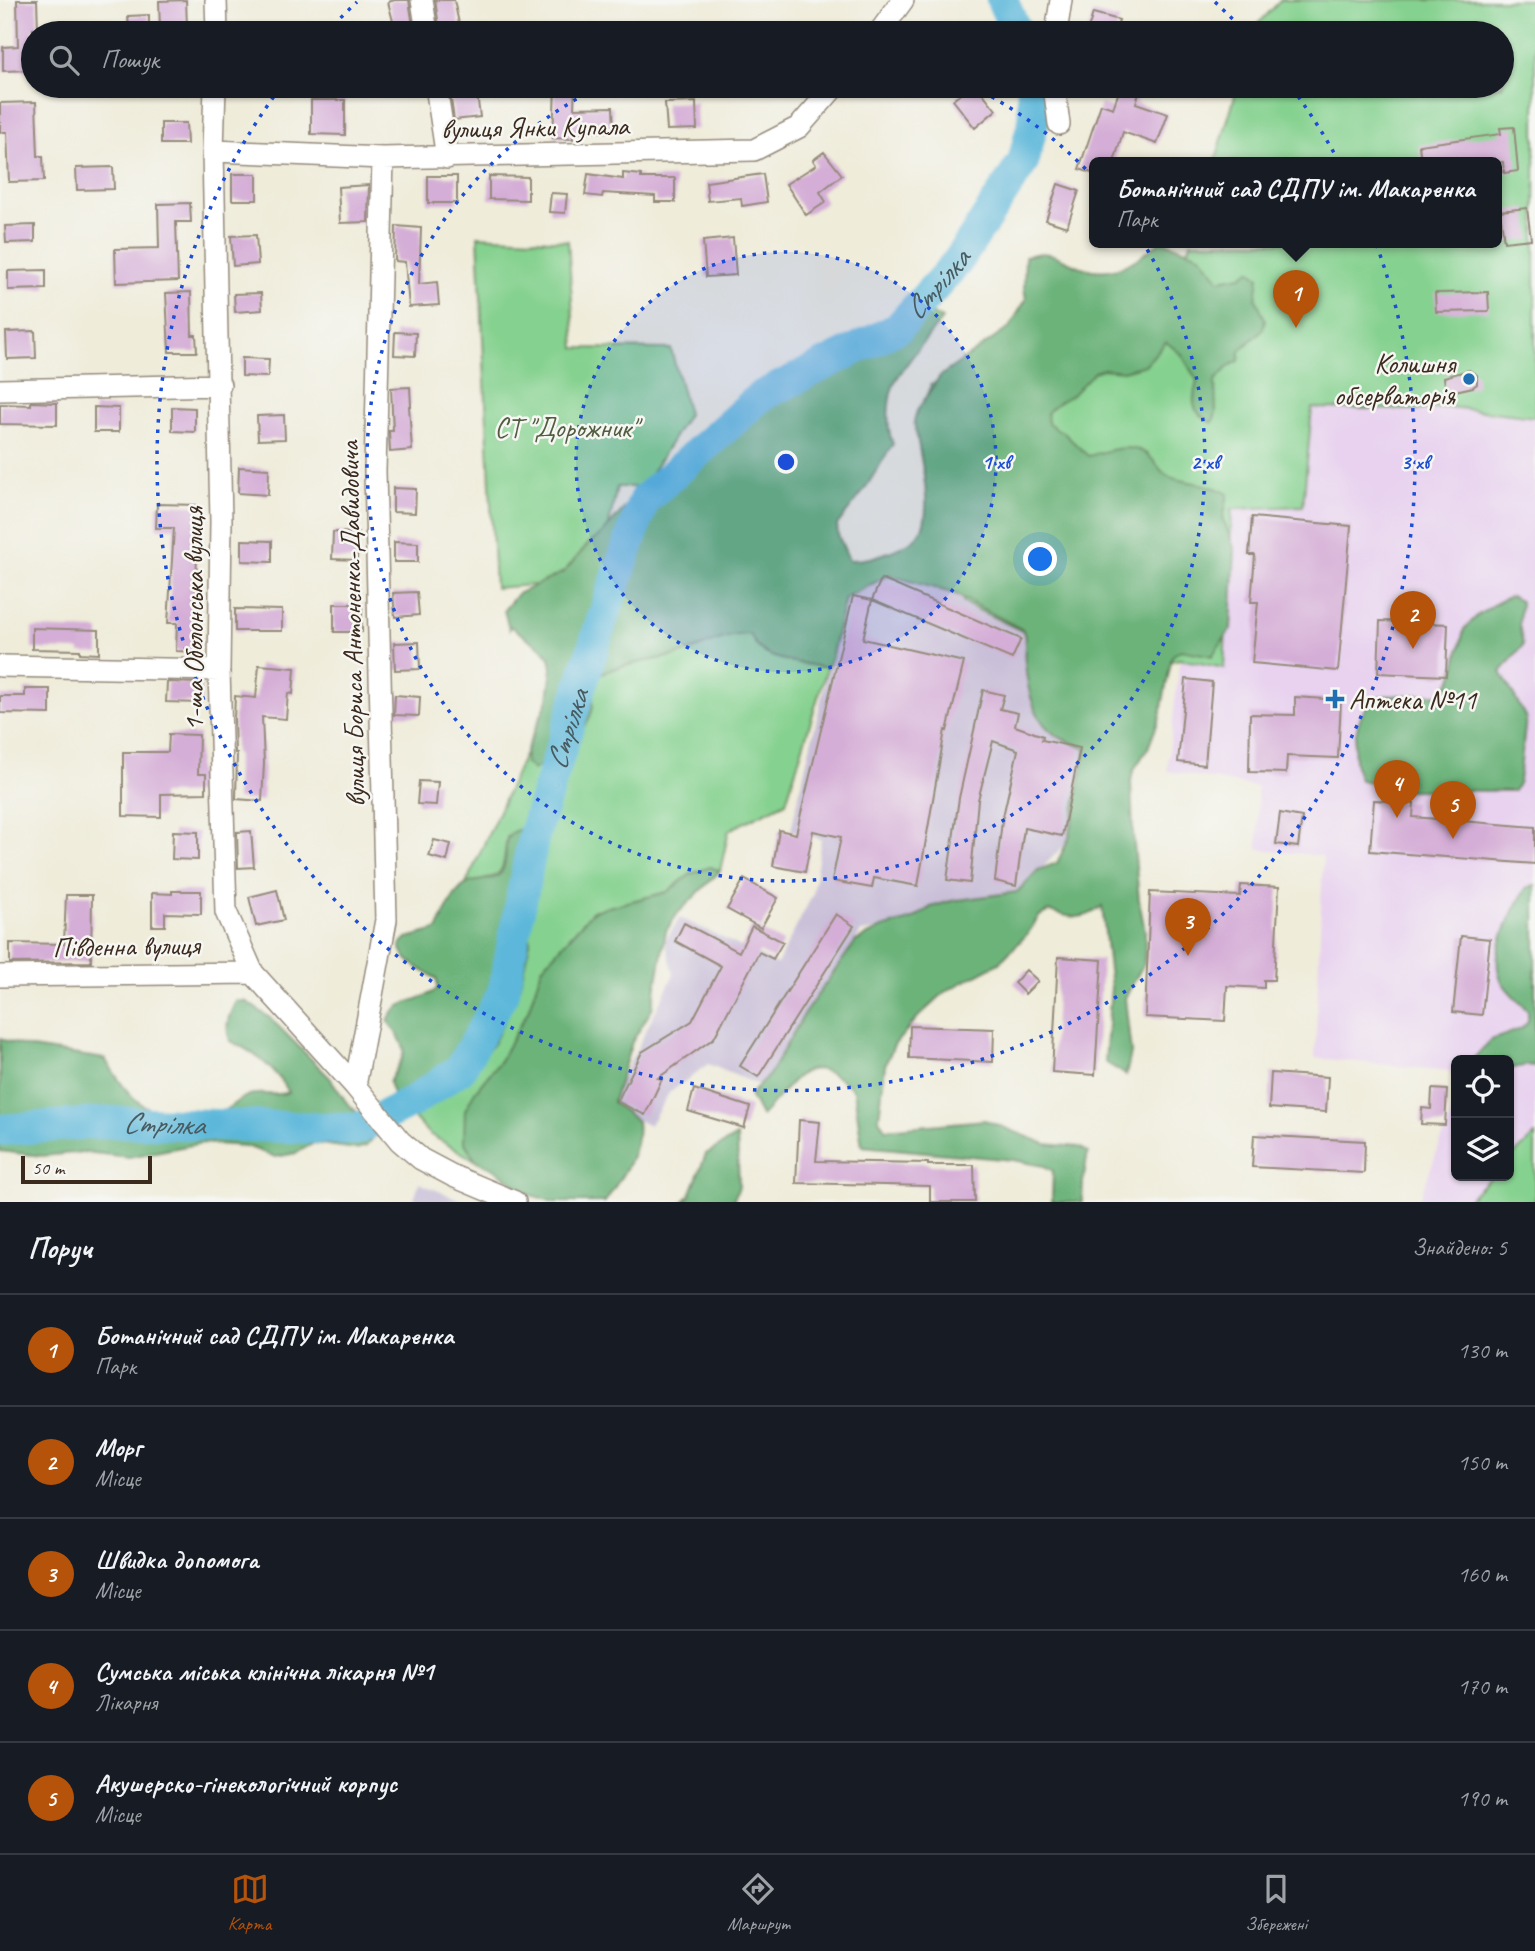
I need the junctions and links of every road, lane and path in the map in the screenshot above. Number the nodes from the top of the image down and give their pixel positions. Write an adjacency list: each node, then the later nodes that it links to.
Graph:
1 (216, 0): 5 (street)
2 (422, 0): 6 (street)
3 (903, 0): 7 (street)
4 (1061, 0): 8 (street)
5 (217, 21)
6 (425, 21)
7 (888, 21)
8 (1058, 21)
9 (215, 98): 14 (street, 1-ша Оболонська вулиця)
10 (438, 98): 16 (street)
11 (824, 98): 16 (street, вулиця Янки Купала)
12 (1056, 98): 13 (street)
13 (1059, 124)
14 (213, 151): 15 (street, вулиця Янки Купала); 17 (street, 1-ша Оболонська вулиця)
15 (383, 158): 16 (street, вулиця Янки Купала); 23 (street, вулиця Бориса Антоненка-Давидовича)
16 (447, 158)
17 (220, 385): 18 (street); 20 (street, 1-ша Оболонська вулиця)
18 (0, 390)
19 (0, 666): 20 (street)
20 (219, 670): 21 (street, 1-ша Оболонська вулиця)
21 (253, 973): 22 (street, Південна вулиця); 23 (street, 1-ша Оболонська вулиця)
22 (0, 976)
23 (361, 1095): 24 (street, 1-ша Оболонська вулиця)
24 (515, 1202)

